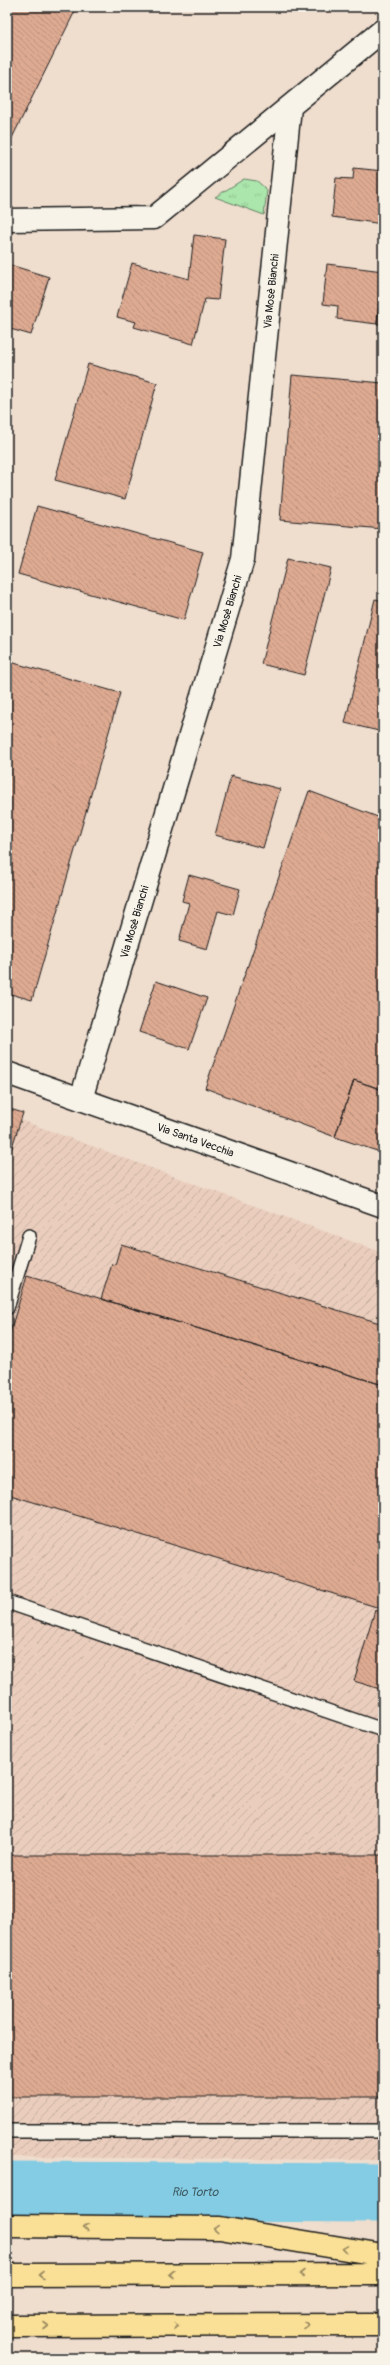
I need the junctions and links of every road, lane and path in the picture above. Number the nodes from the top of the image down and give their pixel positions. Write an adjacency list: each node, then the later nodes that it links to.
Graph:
1 (383, 30): 2 (street)
2 (290, 107): 3 (street); 5 (street, Via Mosè Bianchi)
3 (7, 220)
4 (7, 1073): 5 (street, Via Santa Vecchia)
5 (81, 1099): 6 (street, Via Santa Vecchia)
6 (383, 1206)
7 (29, 1236): 8 (lane)
8 (7, 1308)
9 (7, 1602): 10 (lane)
10 (383, 1730)
11 (383, 2130): 12 (lane)
12 (7, 2131)
13 (7, 2226): 14 (main road, one-way to 13)
14 (383, 2255)
15 (383, 2274): 16 (main road, one-way to 16)
16 (7, 2275)
17 (383, 2325): 18 (main road, one-way to 17)
18 (7, 2326)

